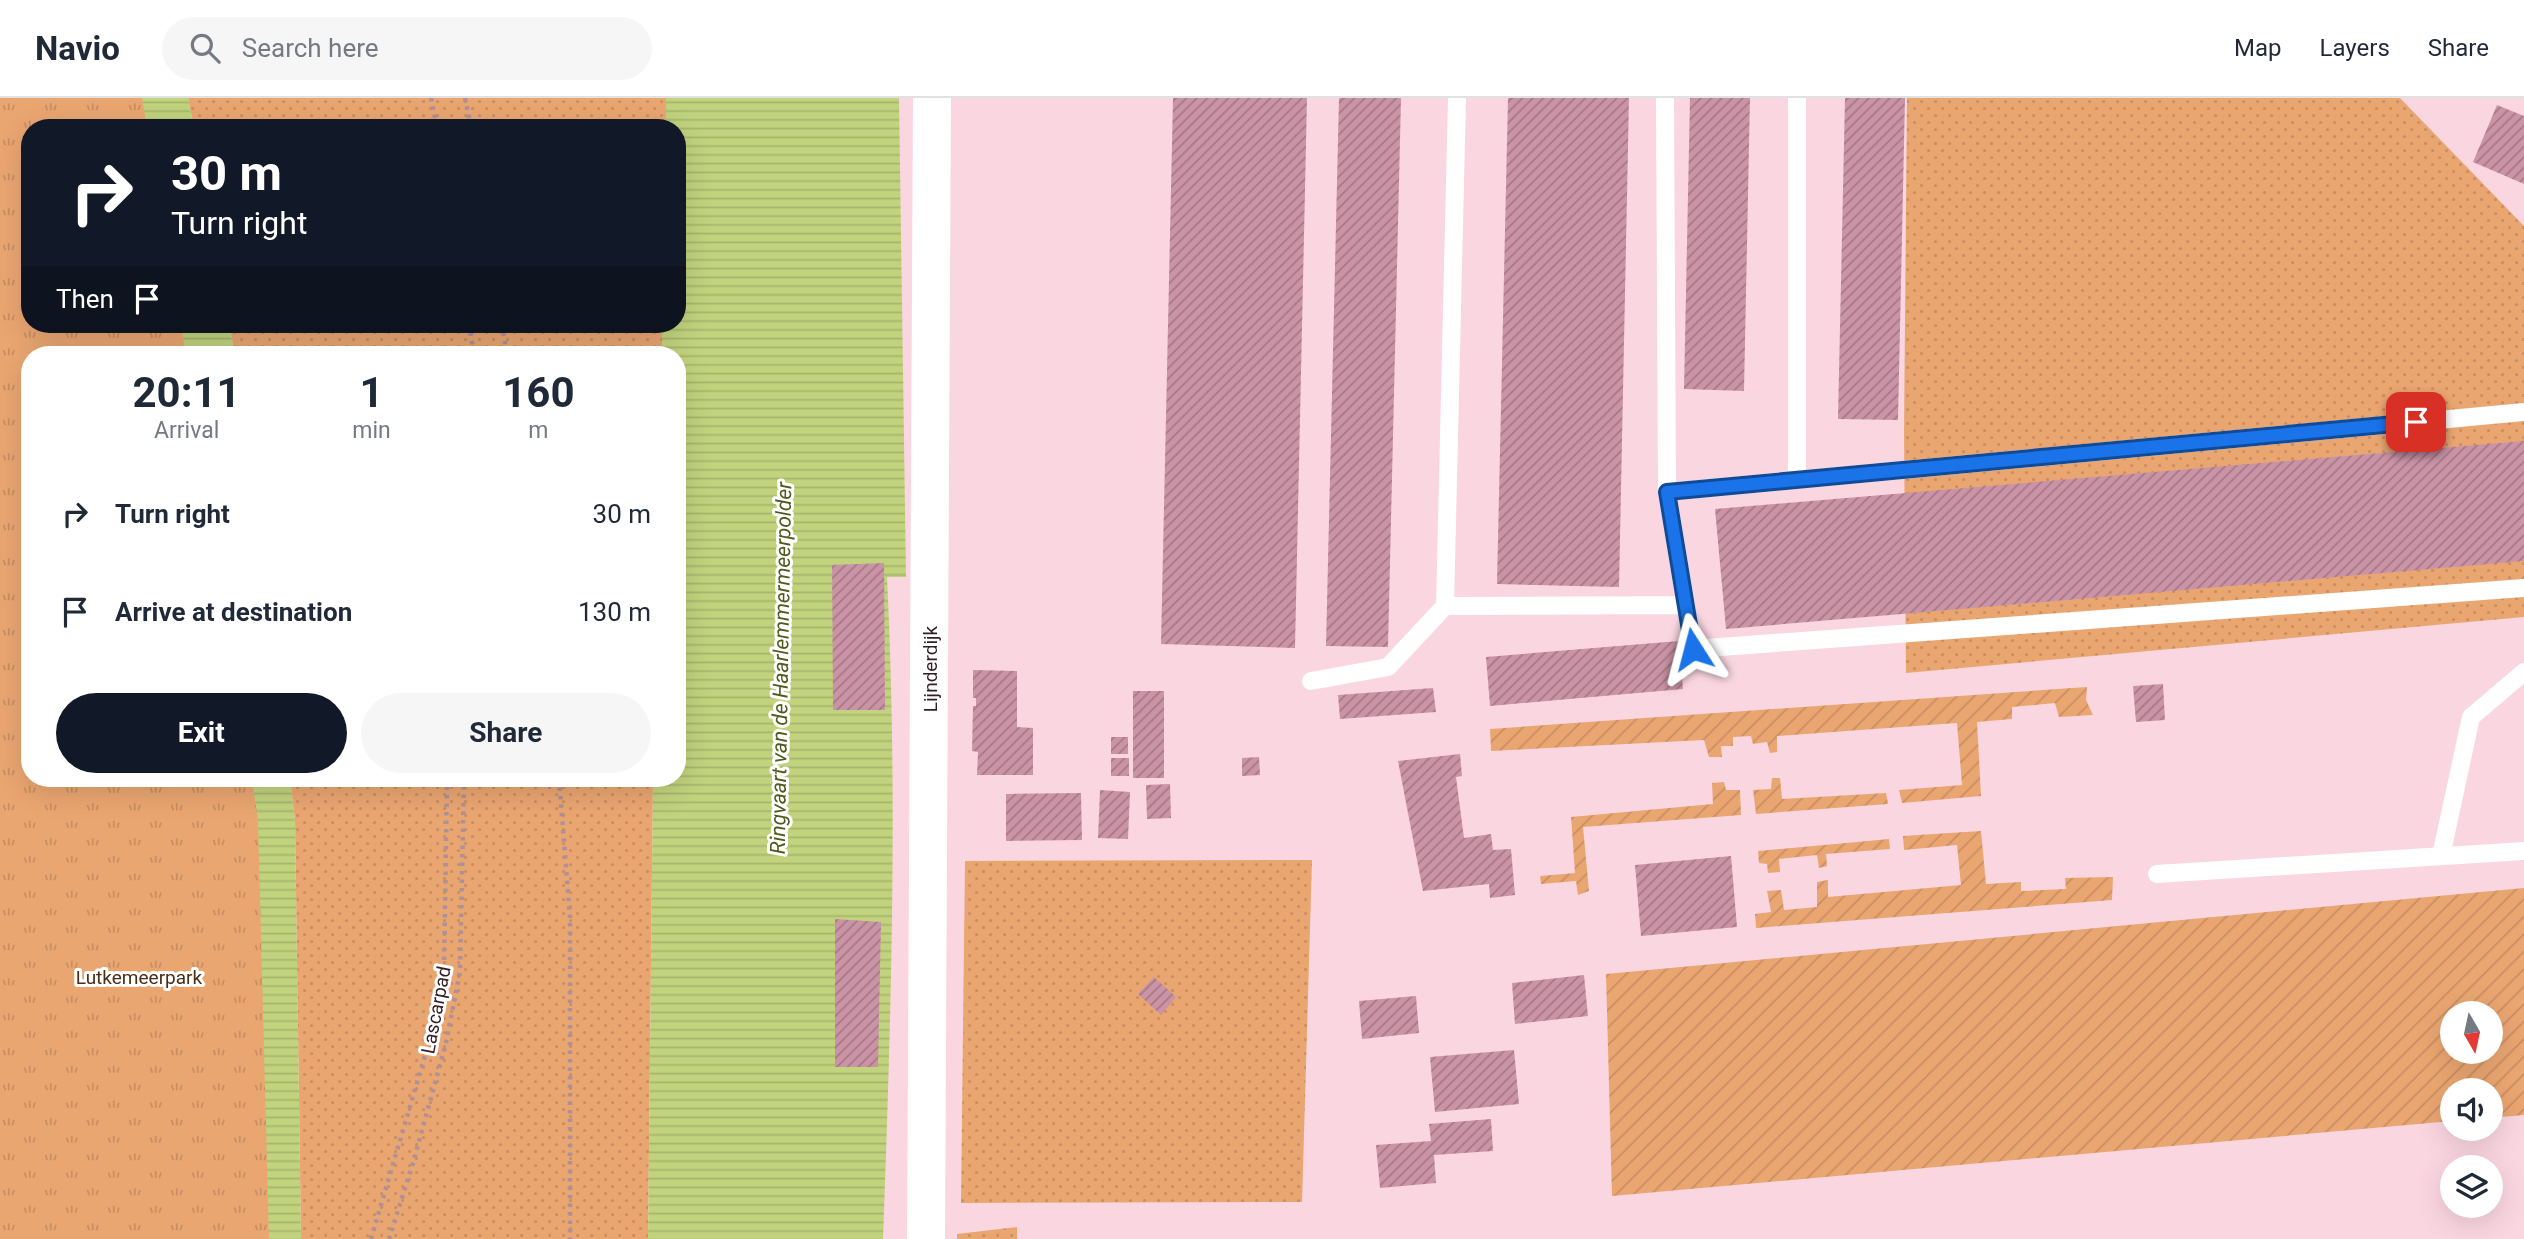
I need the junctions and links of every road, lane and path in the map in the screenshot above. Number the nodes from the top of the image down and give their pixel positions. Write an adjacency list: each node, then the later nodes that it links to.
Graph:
1 (431, 98): 7 (path)
2 (465, 98): 8 (path)
3 (932, 98): 26 (street, Lijnderdijk)
4 (1457, 98): 14 (lane)
5 (1665, 98): 11 (lane)
6 (1797, 98): 10 (lane)
7 (435, 119)
8 (469, 119)
9 (2524, 412): 10 (lane)
10 (1797, 480): 11 (lane)
11 (1667, 492): 13 (lane)
12 (2524, 589): 13 (lane)
13 (1686, 605): 14 (lane)
14 (1445, 606): 16 (lane)
15 (2524, 673): 21 (lane)
16 (1311, 681)
17 (447, 787): 23 (path)
18 (464, 787): 24 (path, Lascarpad)
19 (560, 787): 25 (path)
20 (2524, 851): 21 (lane)
21 (2441, 856): 22 (lane)
22 (2157, 874)
23 (371, 1239)
24 (388, 1239)
25 (570, 1239)
26 (926, 1239)

